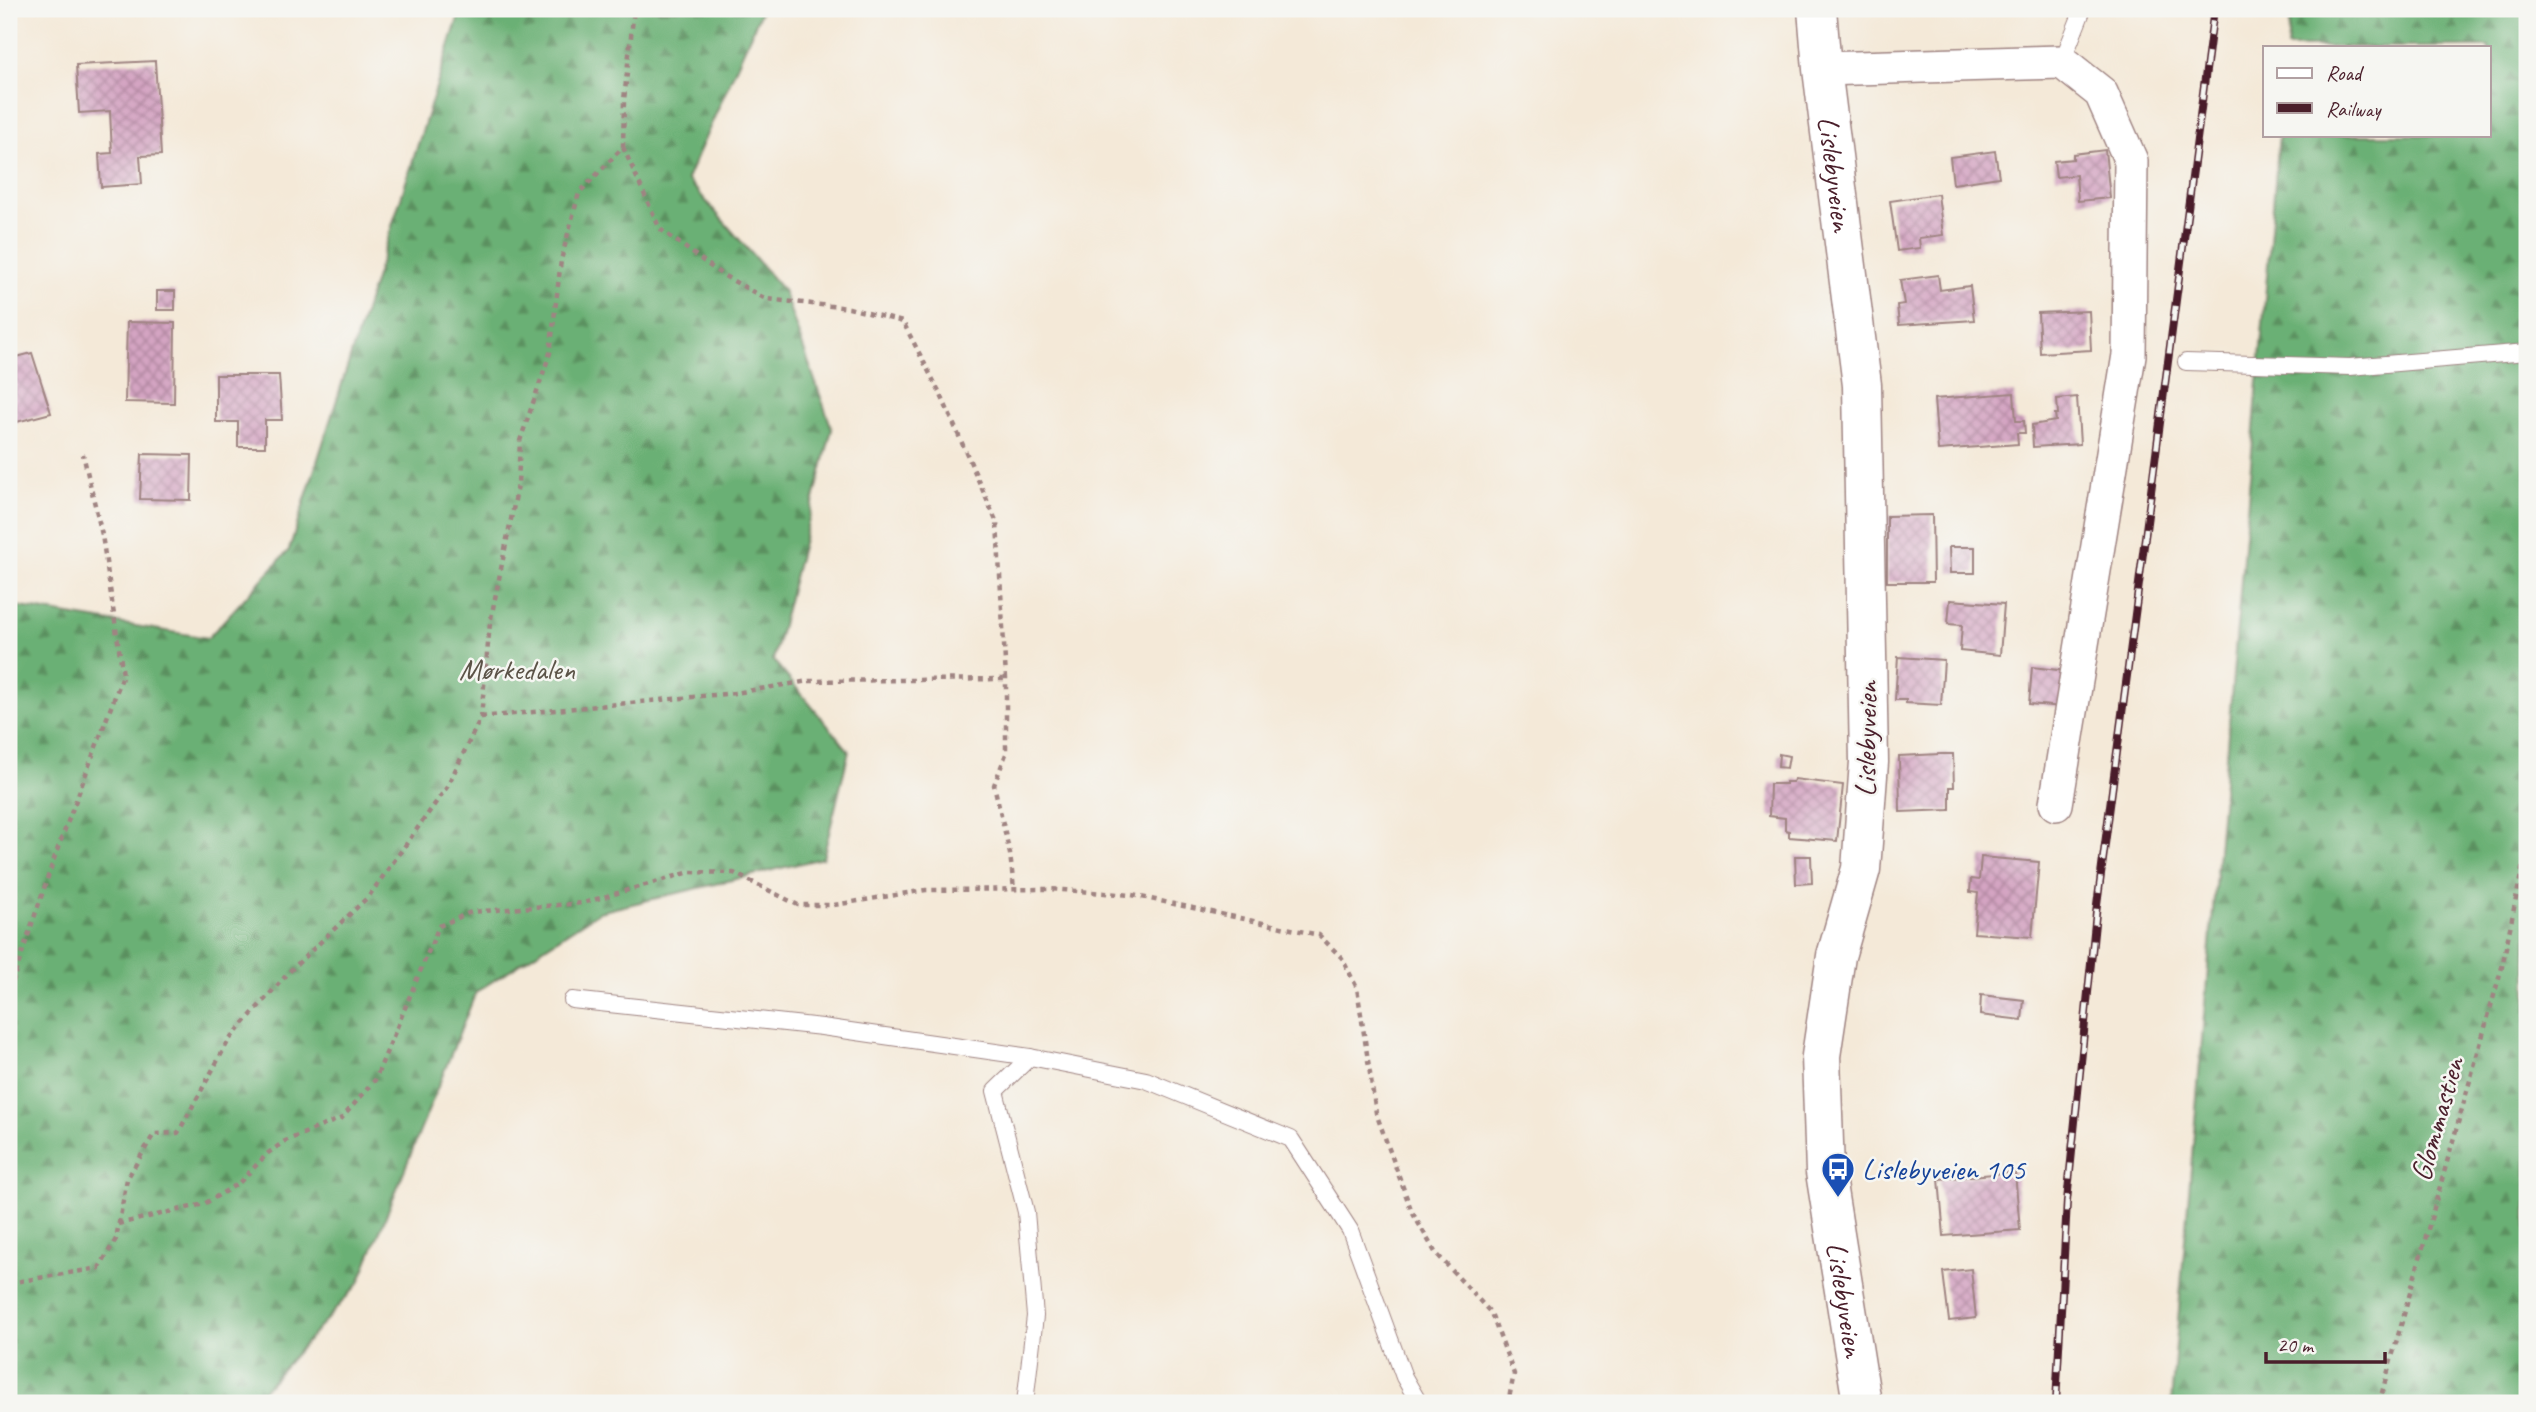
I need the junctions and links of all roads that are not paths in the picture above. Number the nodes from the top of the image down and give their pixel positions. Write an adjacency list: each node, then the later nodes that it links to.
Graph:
1 (1817, 9): 4 (street, Lislebyveien)
2 (2083, 9): 3 (lane)
3 (2062, 62): 4 (street); 7 (street)
4 (1822, 69): 12 (street, Lislebyveien)
5 (2527, 352): 6 (lane)
6 (2186, 362)
7 (2056, 804)
8 (572, 1000): 9 (lane)
9 (1030, 1057): 10 (lane); 11 (lane)
10 (1024, 1403)
11 (1419, 1403)
12 (1862, 1403)

